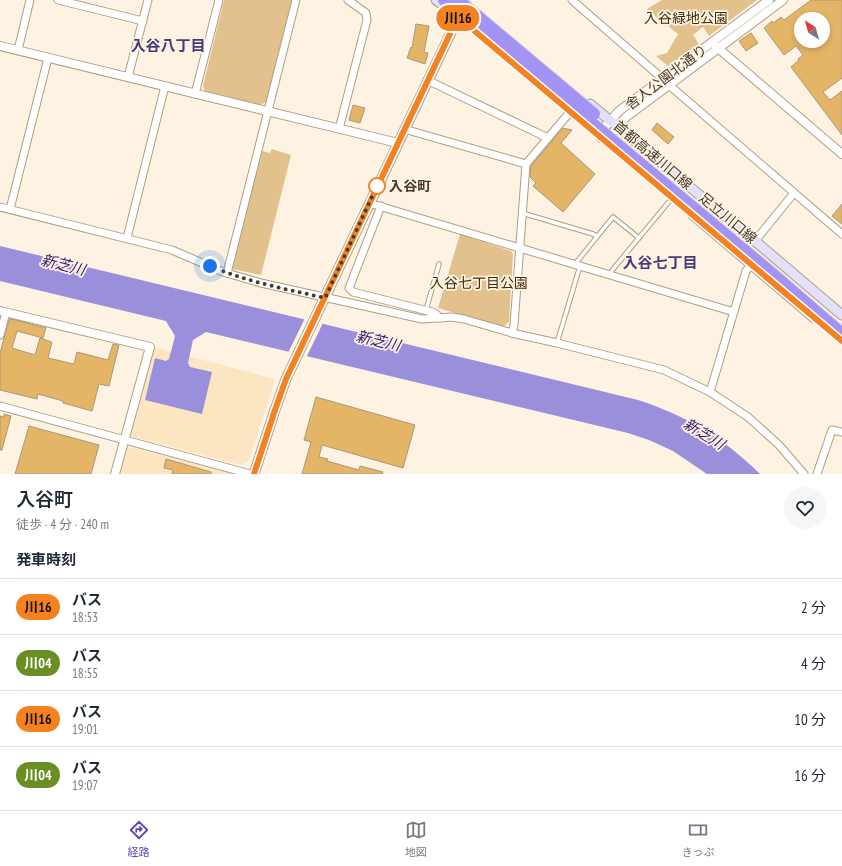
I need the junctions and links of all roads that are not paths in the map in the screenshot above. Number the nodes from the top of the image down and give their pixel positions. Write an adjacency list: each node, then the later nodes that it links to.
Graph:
1 (30, 0): 18 (street)
2 (58, 0): 15 (street)
3 (148, 0): 15 (street)
4 (219, 0): 24 (street)
5 (296, 0): 25 (street)
6 (348, 0): 28 (street)
7 (436, 0): 14 (main road, 足立川口線)
8 (444, 0): 61 (highway, 首都高速川口線, bridge)
9 (458, 0): 59 (highway, 首都高速川口線, bridge)
10 (464, 0): 14 (main road); 27 (main road, 足立川口線)
11 (769, 0): 16 (street, 舎人公園北通り)
12 (783, 0): 16 (street, 舎人公園北通り)
13 (574, 1): 22 (street)
14 (458, 17): 21 (main road); 26 (main road, 足立川口線)
15 (143, 21): 20 (street)
16 (715, 45): 22 (street, 舎人公園北通り); 33 (street)
17 (0, 46): 18 (street)
18 (18, 50): 19 (street)
19 (48, 58): 20 (street); 40 (street)
20 (128, 77): 23 (street)
21 (427, 80): 29 (main road); 30 (street)
22 (666, 82): 27 (street, 舎人公園北通り); 35 (street)
23 (165, 86): 24 (street); 44 (street)
24 (196, 94): 25 (street)
25 (268, 111): 28 (street); 51 (street)
26 (570, 112): 30 (street); 31 (main road, 足立川口線)
27 (614, 124): 31 (street, 舎人公園北通り); 46 (main road, 足立川口線)
28 (339, 129): 32 (street)
29 (404, 129): 32 (main road); 34 (street)
30 (548, 138): 34 (street)
31 (602, 138): 36 (main road, 足立川口線)
32 (398, 143): 37 (main road)
33 (842, 154)
34 (526, 164): 41 (street)
35 (794, 193): 42 (street); 46 (street)
36 (672, 198): 45 (lane); 50 (main road, 足立川口線)
37 (369, 202): 38 (street); 53 (main road)
38 (382, 206): 47 (street); 54 (street)
39 (0, 207): 40 (street)
40 (10, 209): 44 (street)
41 (521, 213): 43 (lane); 47 (street)
42 (842, 234)
43 (597, 236): 45 (lane); 49 (lane)
44 (127, 238): 51 (street)
45 (639, 238): 52 (lane)
46 (755, 241): 57 (main road, 足立川口線)
47 (519, 247): 49 (street); 60 (street)
48 (439, 264): 54 (lane)
49 (577, 265): 52 (street); 64 (lane)
50 (751, 265): 56 (street); 63 (main road, 足立川口線)
51 (226, 273): 53 (street)
52 (609, 274): 56 (street)
53 (323, 302): 58 (street); 71 (main road)
54 (426, 310): 58 (street)
55 (3, 311): 62 (street); 68 (street)
56 (734, 312): 65 (street)
57 (842, 315)
58 (440, 318): 60 (street)
59 (842, 323)
60 (512, 333): 64 (street)
61 (842, 334)
62 (0, 335)
63 (842, 341)
64 (557, 343): 65 (street)
65 (710, 392): 72 (street)
66 (0, 406): 68 (street)
67 (842, 432): 73 (street)
68 (124, 441): 69 (street); 70 (street)
69 (115, 474)
70 (250, 474)
71 (254, 474)
72 (804, 474)
73 (817, 474)

